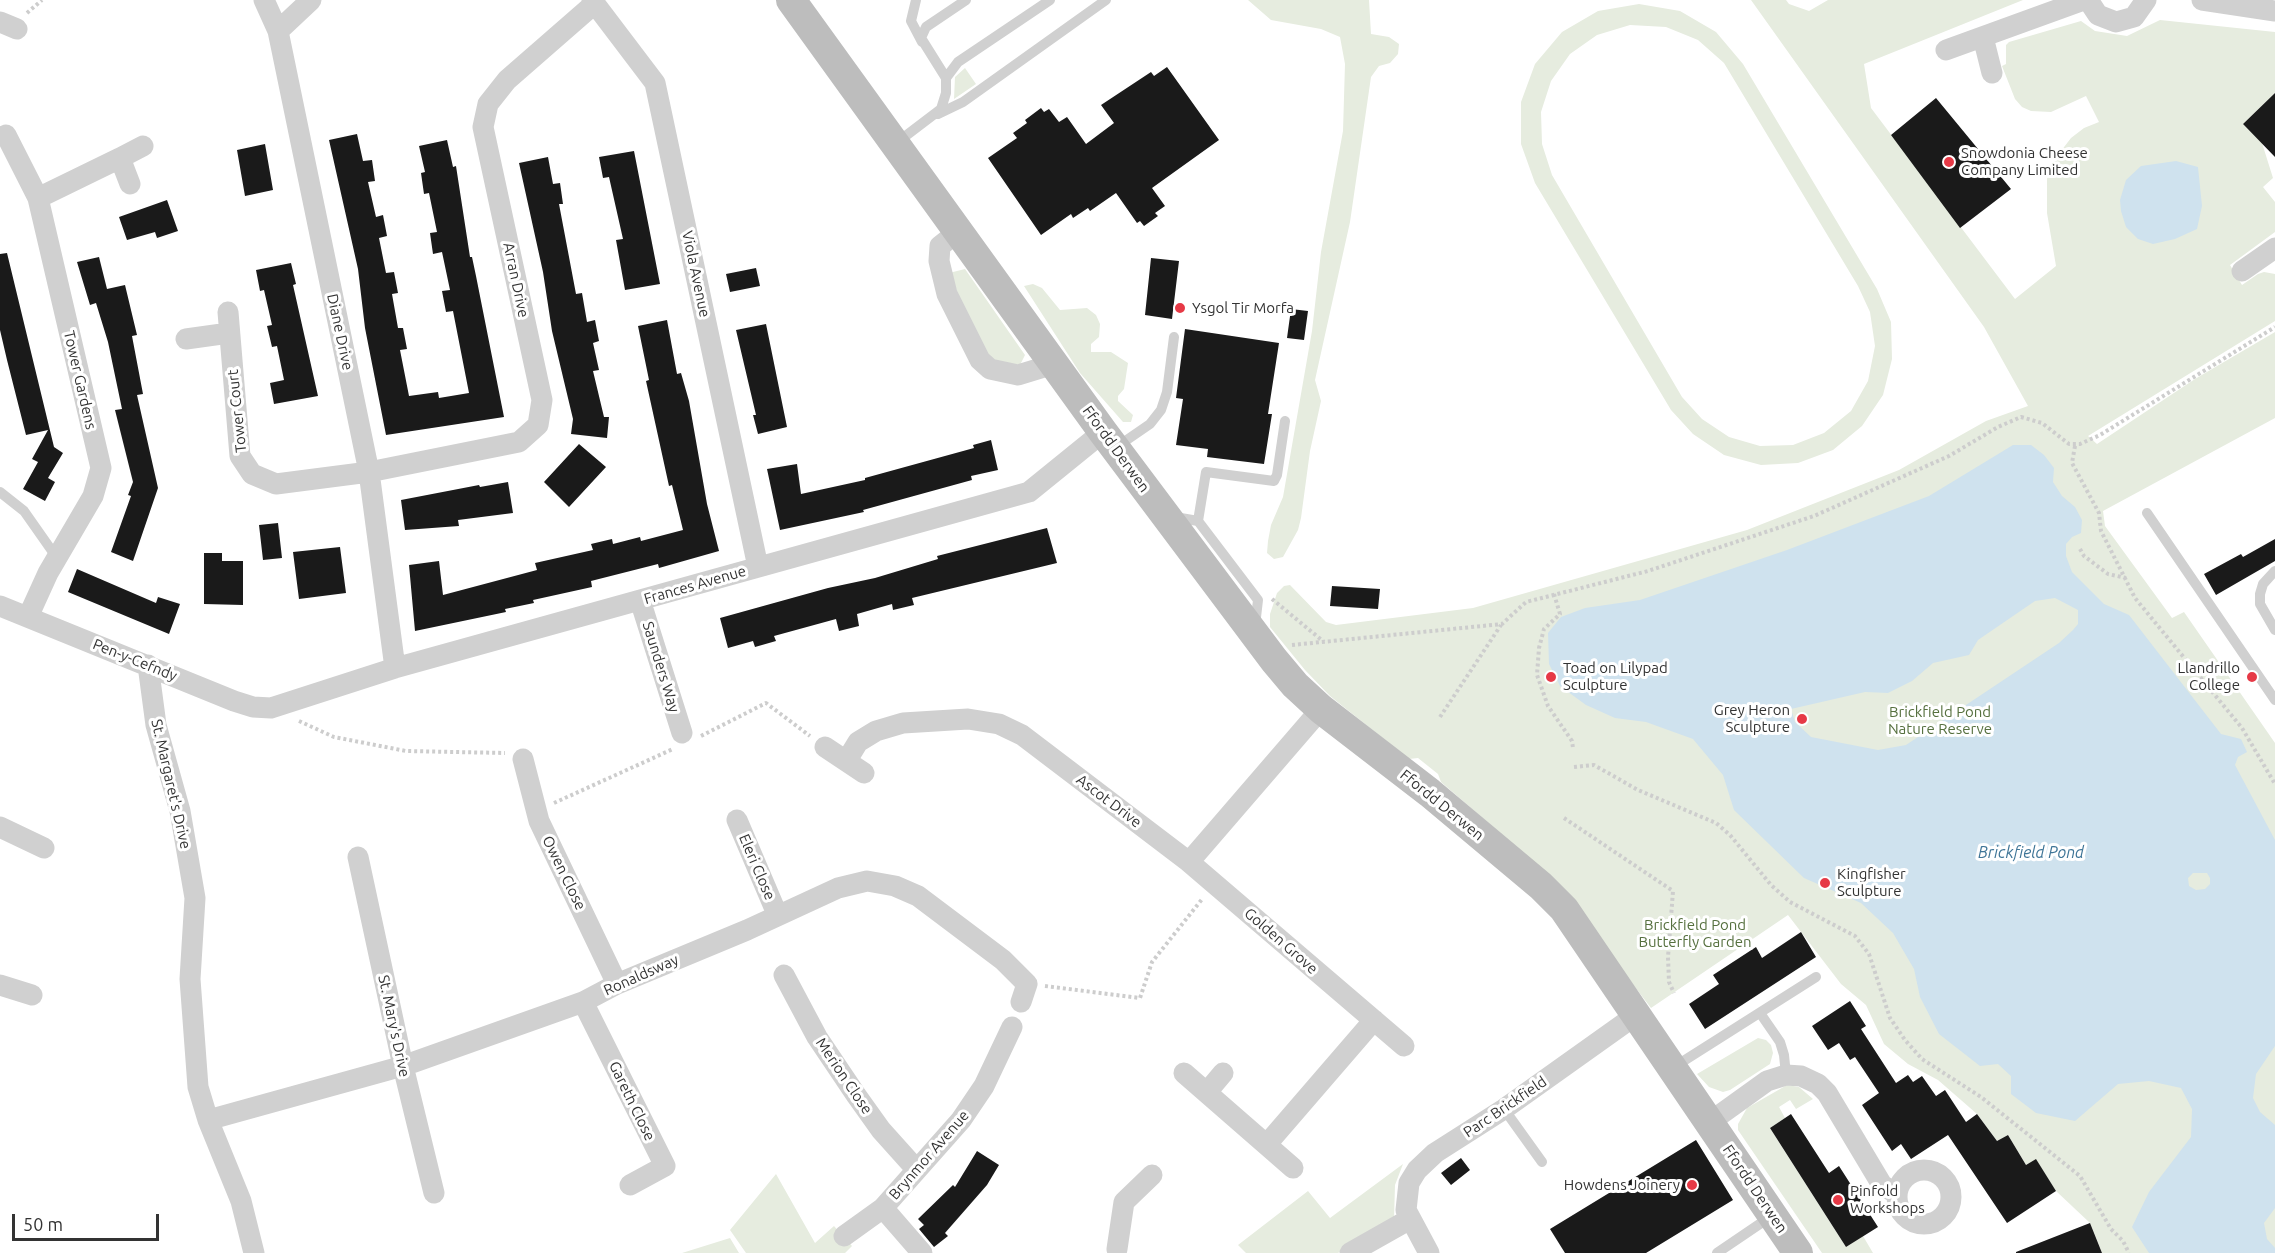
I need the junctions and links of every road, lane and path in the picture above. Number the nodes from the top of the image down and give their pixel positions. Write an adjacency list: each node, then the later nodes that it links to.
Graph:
1 (264, 0): 13 (street, Diane Drive)
2 (311, 0): 13 (street)
3 (791, 0): 21 (street, Ffordd Derwen)
4 (916, 0): 15 (lane)
5 (966, 0): 15 (lane)
6 (1050, 0): 18 (lane)
7 (1106, 0): 19 (lane)
8 (2086, 0): 9 (street); 14 (street)
9 (2146, 0)
10 (2202, 0): 12 (street)
11 (593, 2): 36 (street, Arran Drive); 43 (street, Viola Avenue)
12 (2275, 11)
13 (278, 31): 36 (street, Diane Drive)
14 (1983, 37): 16 (street); 17 (street)
15 (922, 42): 18 (lane)
16 (1946, 50)
17 (1992, 73)
18 (946, 78): 19 (lane)
19 (936, 115): 21 (lane)
20 (6, 135): 25 (street, Tower Gardens)
21 (895, 144): 26 (street, Ffordd Derwen)
22 (143, 146): 23 (street)
23 (120, 158): 24 (street); 25 (street)
24 (130, 184)
25 (38, 198): 42 (street, Tower Gardens)
26 (959, 231): 32 (street, Ffordd Derwen); 32 (street)
27 (2274, 253): 28 (street)
28 (2242, 271)
29 (2275, 327): 35 (path)
30 (1174, 336): 34 (lane)
31 (186, 339): 36 (street, Tower Court)
32 (1054, 364): 34 (street, Ffordd Derwen)
33 (1285, 421): 40 (lane)
34 (1109, 440): 39 (street, Ffordd Derwen); 43 (street, Frances Avenue)
35 (2075, 446): 45 (path); 46 (path)
36 (369, 472): 56 (street, Diane Drive)
37 (0, 492): 42 (lane)
38 (2147, 513): 57 (lane)
39 (1165, 516): 40 (lane); 53 (street, Ffordd Derwen)
40 (1198, 521): 48 (lane)
41 (2080, 549): 45 (path)
42 (57, 558): 50 (street, Tower Gardens)
43 (758, 567): 47 (street, Frances Avenue)
44 (2275, 572): 52 (lane)
45 (2126, 578): 68 (path)
46 (1554, 594): 51 (path); 63 (path)
47 (640, 600): 56 (street, Frances Avenue); 61 (street, Saunders Way)
48 (1258, 600): 53 (lane); 54 (path)
49 (0, 606): 50 (street, Pen-y-Cefndy)
50 (28, 617): 55 (street, Pen-y-Cefndy)
51 (1502, 624): 54 (path); 60 (path)
52 (2275, 630)
53 (1259, 641): 54 (path); 59 (street, Ffordd Derwen)
54 (1325, 642)
55 (148, 665): 58 (street, Pen-y-Cefndy); 98 (street, St. Margaret's Drive)
56 (395, 668): 58 (street, Frances Avenue)
57 (2275, 700)
58 (271, 708): 64 (path)
59 (1321, 709): 75 (street); 86 (street, Ffordd Derwen)
60 (1440, 717)
61 (685, 738): 62 (path); 69 (path)
62 (825, 747): 65 (street)
63 (1573, 748)
64 (523, 759): 69 (street, Owen Close)
65 (847, 760): 67 (street); 75 (street, Ascot Drive)
66 (1574, 767): 119 (path)
67 (864, 772)
68 (2275, 784)
69 (537, 811): 80 (street, Owen Close)
70 (1564, 818): 83 (path)
71 (737, 820): 77 (street, Eleri Close)
72 (0, 827): 73 (street)
73 (44, 849)
74 (358, 857): 91 (street, St. Mary's Drive)
75 (1189, 862): 76 (street, Golden Grove)
76 (1214, 884): 82 (path); 88 (street, Golden Grove)
77 (777, 914): 80 (street, Ronaldsway); 82 (street, Ronaldsway)
78 (784, 975): 103 (street, Merion Close)
79 (1816, 977): 87 (lane)
80 (617, 984): 85 (street, Ronaldsway)
81 (0, 985): 84 (street)
82 (1024, 993)
83 (1674, 993)
84 (32, 995)
85 (583, 1002): 91 (street, Ronaldsway); 105 (street, Gareth Close)
86 (1633, 1011): 92 (street, Ffordd Derwen); 97 (street, Parc Brickfield)
87 (1760, 1013): 92 (lane); 95 (lane)
88 (1374, 1020): 90 (street, Golden Grove); 100 (street)
89 (1012, 1027): 103 (street, Brynmor Avenue)
90 (1404, 1046)
91 (403, 1066): 98 (street, Ronaldsway); 106 (street, St. Mary's Drive)
92 (1673, 1068): 99 (street, Ffordd Derwen)
93 (1184, 1073): 96 (street)
94 (1223, 1073): 96 (street)
95 (1786, 1075): 99 (street); 107 (street)
96 (1207, 1092): 100 (street)
97 (1504, 1109): 101 (lane); 110 (street, Parc Brickfield)
98 (208, 1120): 113 (street, St. Margaret's Drive)
99 (1710, 1122): 109 (street, Ffordd Derwen)
100 (1267, 1144): 102 (street)
101 (1542, 1162)
102 (1293, 1168)
103 (916, 1169): 108 (street, Brynmor Avenue)
104 (1152, 1175): 112 (street)
105 (630, 1185)
106 (434, 1193)
107 (1897, 1194)
108 (883, 1208): 111 (street, Brynmor Avenue); 114 (street)
109 (1772, 1215): 117 (lane); 118 (street, Ffordd Derwen)
110 (1410, 1219): 115 (street); 116 (street, Parc Brickfield)
111 (844, 1236)
112 (1116, 1252)
113 (254, 1253)
114 (922, 1253)
115 (1350, 1253)
116 (1429, 1253)
117 (1717, 1253)
118 (1798, 1253)
119 (2129, 1253)

